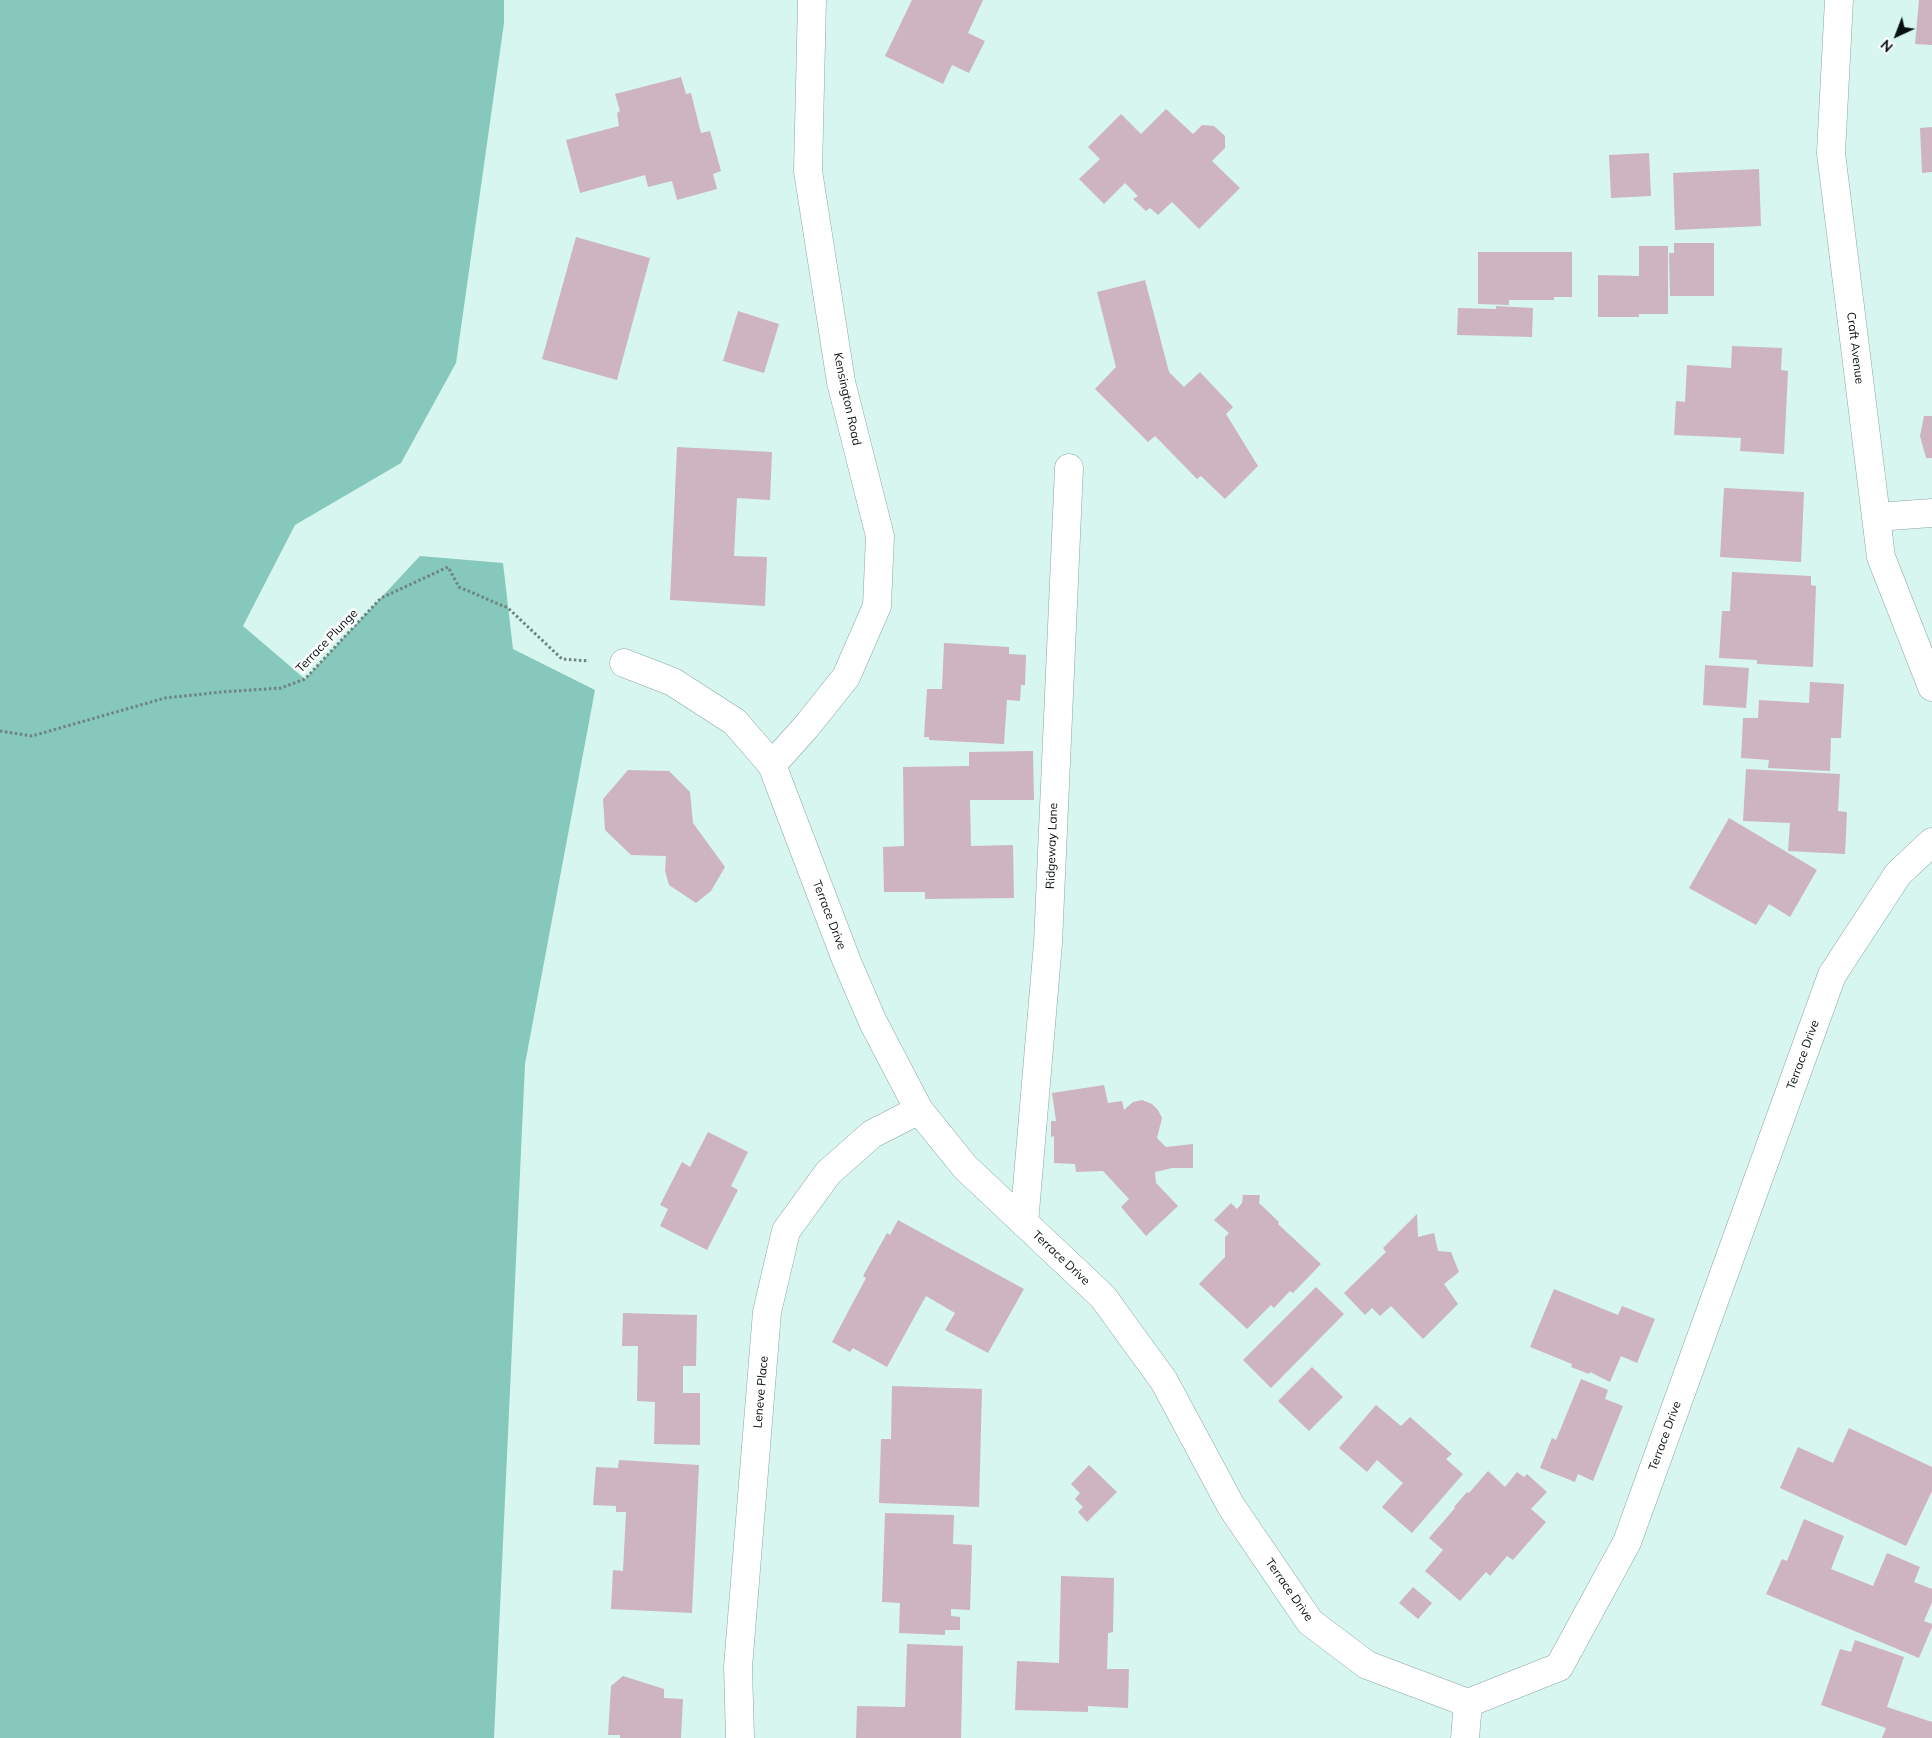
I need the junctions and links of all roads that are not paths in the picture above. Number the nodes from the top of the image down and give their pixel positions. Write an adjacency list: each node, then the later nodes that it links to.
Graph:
1 (812, 0): 8 (street, Kensington Road)
2 (1839, 0): 5 (street, Craft Avenue)
3 (1069, 468): 11 (street, Ridgeway Lane)
4 (1932, 513): 5 (street)
5 (1876, 517): 7 (street, Craft Avenue)
6 (624, 663): 8 (street, Terrace Drive)
7 (1932, 687)
8 (772, 765): 10 (street, Terrace Drive)
9 (1932, 842): 12 (street, Terrace Drive)
10 (919, 1110): 11 (street, Terrace Drive); 13 (street, Leneve Place)
11 (1024, 1223): 12 (street, Terrace Drive)
12 (1468, 1703): 14 (street)
13 (740, 1738)
14 (1465, 1738)

